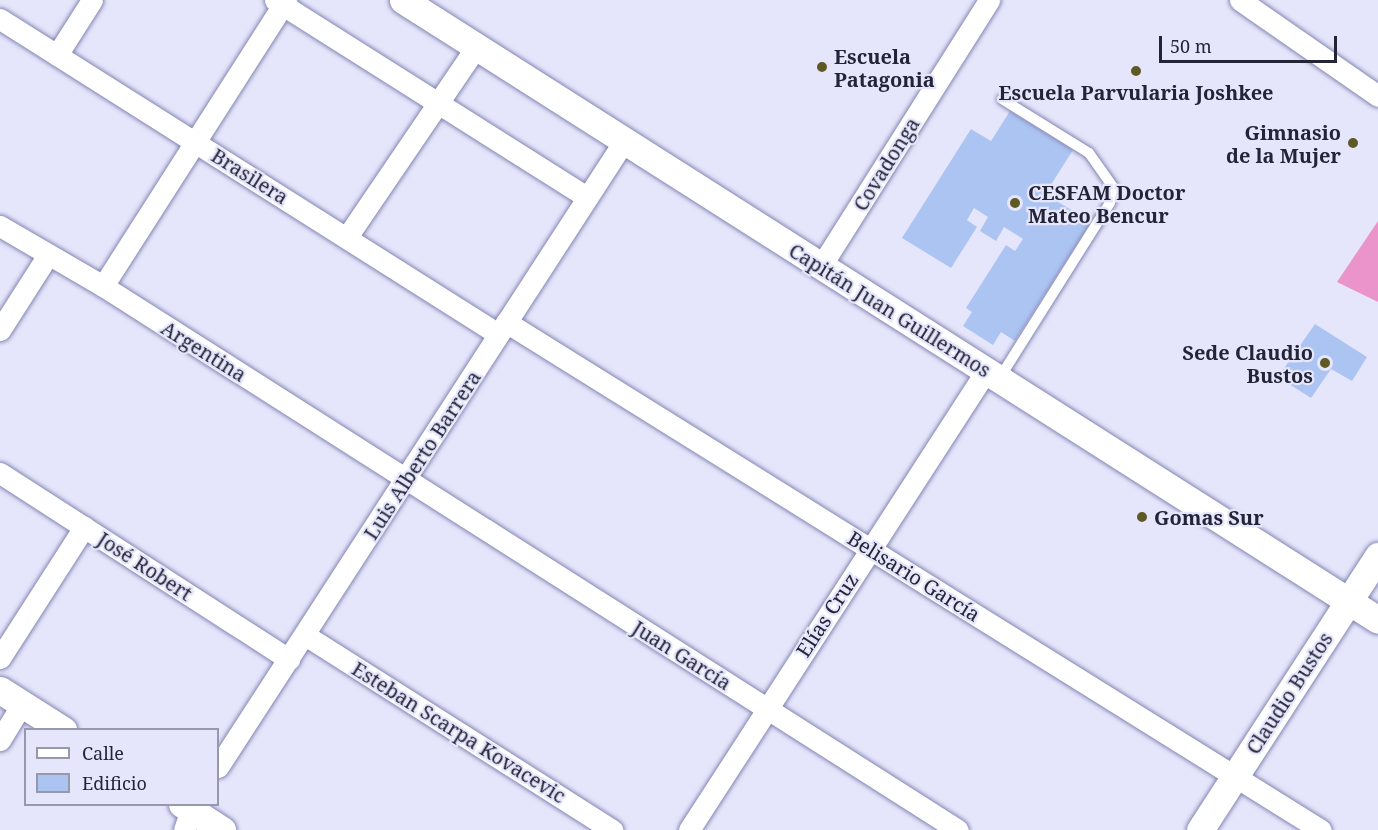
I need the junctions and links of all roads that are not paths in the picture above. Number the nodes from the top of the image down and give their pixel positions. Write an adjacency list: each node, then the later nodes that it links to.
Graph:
1 (92, 0): 8 (street)
2 (403, 0): 7 (street, Capitán Juan Guillermos)
3 (989, 0): 18 (street, Covadonga)
4 (282, 2): 11 (street); 12 (street)
5 (1250, 2): 9 (street)
6 (0, 19): 8 (street, Brasilera)
7 (476, 46): 11 (street); 13 (street, Capitán Juan Guillermos)
8 (57, 55): 12 (street, Brasilera)
9 (1378, 96)
10 (1002, 99): 22 (lane)
11 (438, 103): 14 (street); 16 (street)
12 (195, 141): 16 (street, Brasilera); 19 (street)
13 (624, 141): 14 (street, Luis Alberto Barrera); 18 (street, Capitán Juan Guillermos)
14 (587, 197): 20 (street, Luis Alberto Barrera)
15 (0, 226): 17 (street, Argentina)
16 (347, 237): 20 (street, Brasilera)
17 (48, 255): 19 (street, Argentina); 21 (street)
18 (821, 266): 22 (street, Capitán Juan Guillermos)
19 (103, 286): 24 (street, Argentina)
20 (502, 328): 24 (street, Luis Alberto Barrera); 26 (street, Belisario García)
21 (0, 330)
22 (992, 375): 26 (street, Elías Cruz); 28 (street, Capitán Juan Guillermos)
23 (0, 473): 25 (street, José Robert)
24 (406, 480): 30 (street, Luis Alberto Barrera); 34 (street, Juan García)
25 (84, 527): 31 (street); 32 (street, José Robert)
26 (870, 549): 34 (street, Elías Cruz); 38 (street, Belisario García)
27 (1378, 556): 28 (street, Claudio Bustos)
28 (1348, 601): 29 (street, Capitán Juan Guillermos); 38 (street, Claudio Bustos)
29 (1378, 620)
30 (305, 635): 32 (street, Luis Alberto Barrera); 41 (street, Esteban Scarpa Kovacevic)
31 (0, 658)
32 (289, 659): 37 (street, Luis Alberto Barrera)
33 (11, 697): 35 (street); 36 (street)
34 (767, 709): 42 (street, Elías Cruz); 43 (street, Juan García)
35 (61, 728)
36 (0, 740)
37 (219, 765)
38 (1235, 777): 44 (street, Claudio Bustos); 45 (street, Belisario García)
39 (187, 812): 40 (street)
40 (222, 830)
41 (612, 830)
42 (688, 830)
43 (958, 830)
44 (1200, 830)
45 (1322, 830)

